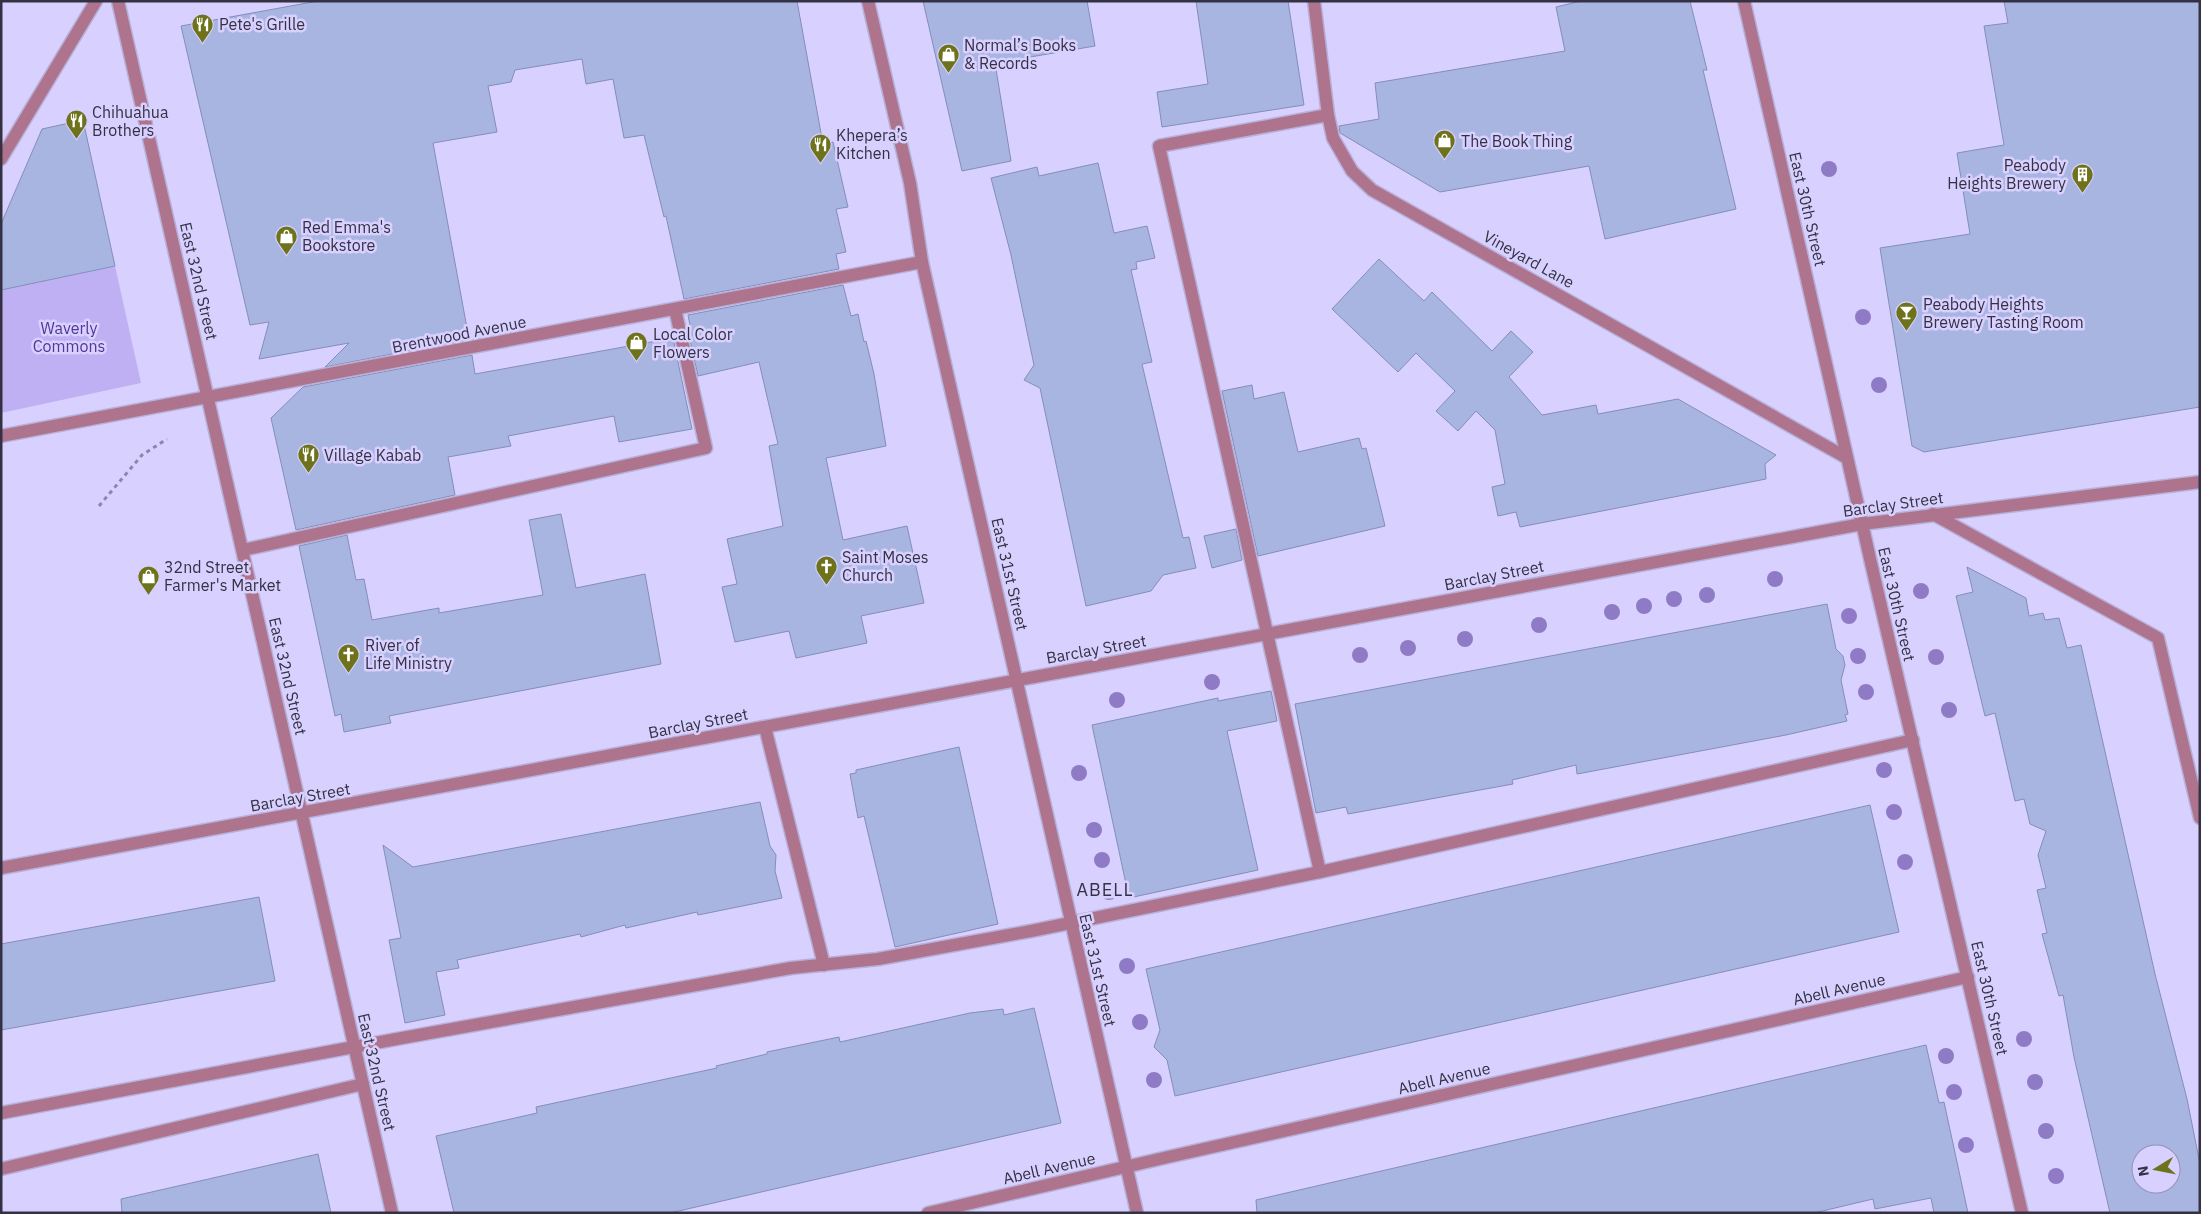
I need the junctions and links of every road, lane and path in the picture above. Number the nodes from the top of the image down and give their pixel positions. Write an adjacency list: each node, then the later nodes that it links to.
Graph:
1 (96, 1): 7 (street)
2 (118, 1): 10 (street, East 32nd Street)
3 (868, 1): 8 (street, East 31st Street)
4 (1314, 1): 6 (street, Vineyard Lane)
5 (1744, 1): 13 (street, East 30th Street)
6 (1328, 115): 13 (street, Vineyard Lane); 19 (street)
7 (1, 159)
8 (922, 262): 9 (street, Brentwood Avenue); 20 (street, East 31st Street)
9 (675, 310): 10 (street, Brentwood Avenue); 18 (street)
10 (208, 398): 11 (street, Brentwood Avenue); 18 (street, East 32nd Street)
11 (1, 436)
12 (167, 439): 15 (path)
13 (1847, 458): 17 (street, East 30th Street)
14 (2200, 482): 16 (street, Barclay Street)
15 (99, 506)
16 (1933, 514): 17 (street, Barclay Street); 24 (street)
17 (1862, 524): 19 (street, Barclay Street); 22 (street, East 30th Street)
18 (243, 550): 23 (street, East 32nd Street)
19 (1267, 634): 20 (street, Barclay Street); 26 (street)
20 (1018, 680): 21 (street, Barclay Street); 27 (street, East 31st Street)
21 (765, 726): 23 (street, Barclay Street); 28 (street)
22 (1913, 740): 26 (street); 29 (street, East 30th Street)
23 (302, 812): 25 (street, Barclay Street); 30 (street, East 32nd Street)
24 (2200, 818)
25 (1, 868)
26 (1320, 872): 27 (street)
27 (1070, 923): 28 (street); 33 (street, East 31st Street)
28 (824, 965): 30 (street)
29 (1968, 977): 33 (street, Abell Avenue); 38 (street, East 30th Street)
30 (355, 1047): 31 (street, East 32nd Street); 32 (street)
31 (363, 1084): 34 (street); 35 (street, East 32nd Street)
32 (1, 1113)
33 (1127, 1166): 36 (street, Abell Avenue); 37 (street, East 31st Street)
34 (1, 1170)
35 (392, 1213)
36 (928, 1213)
37 (1137, 1213)
38 (2022, 1213)

